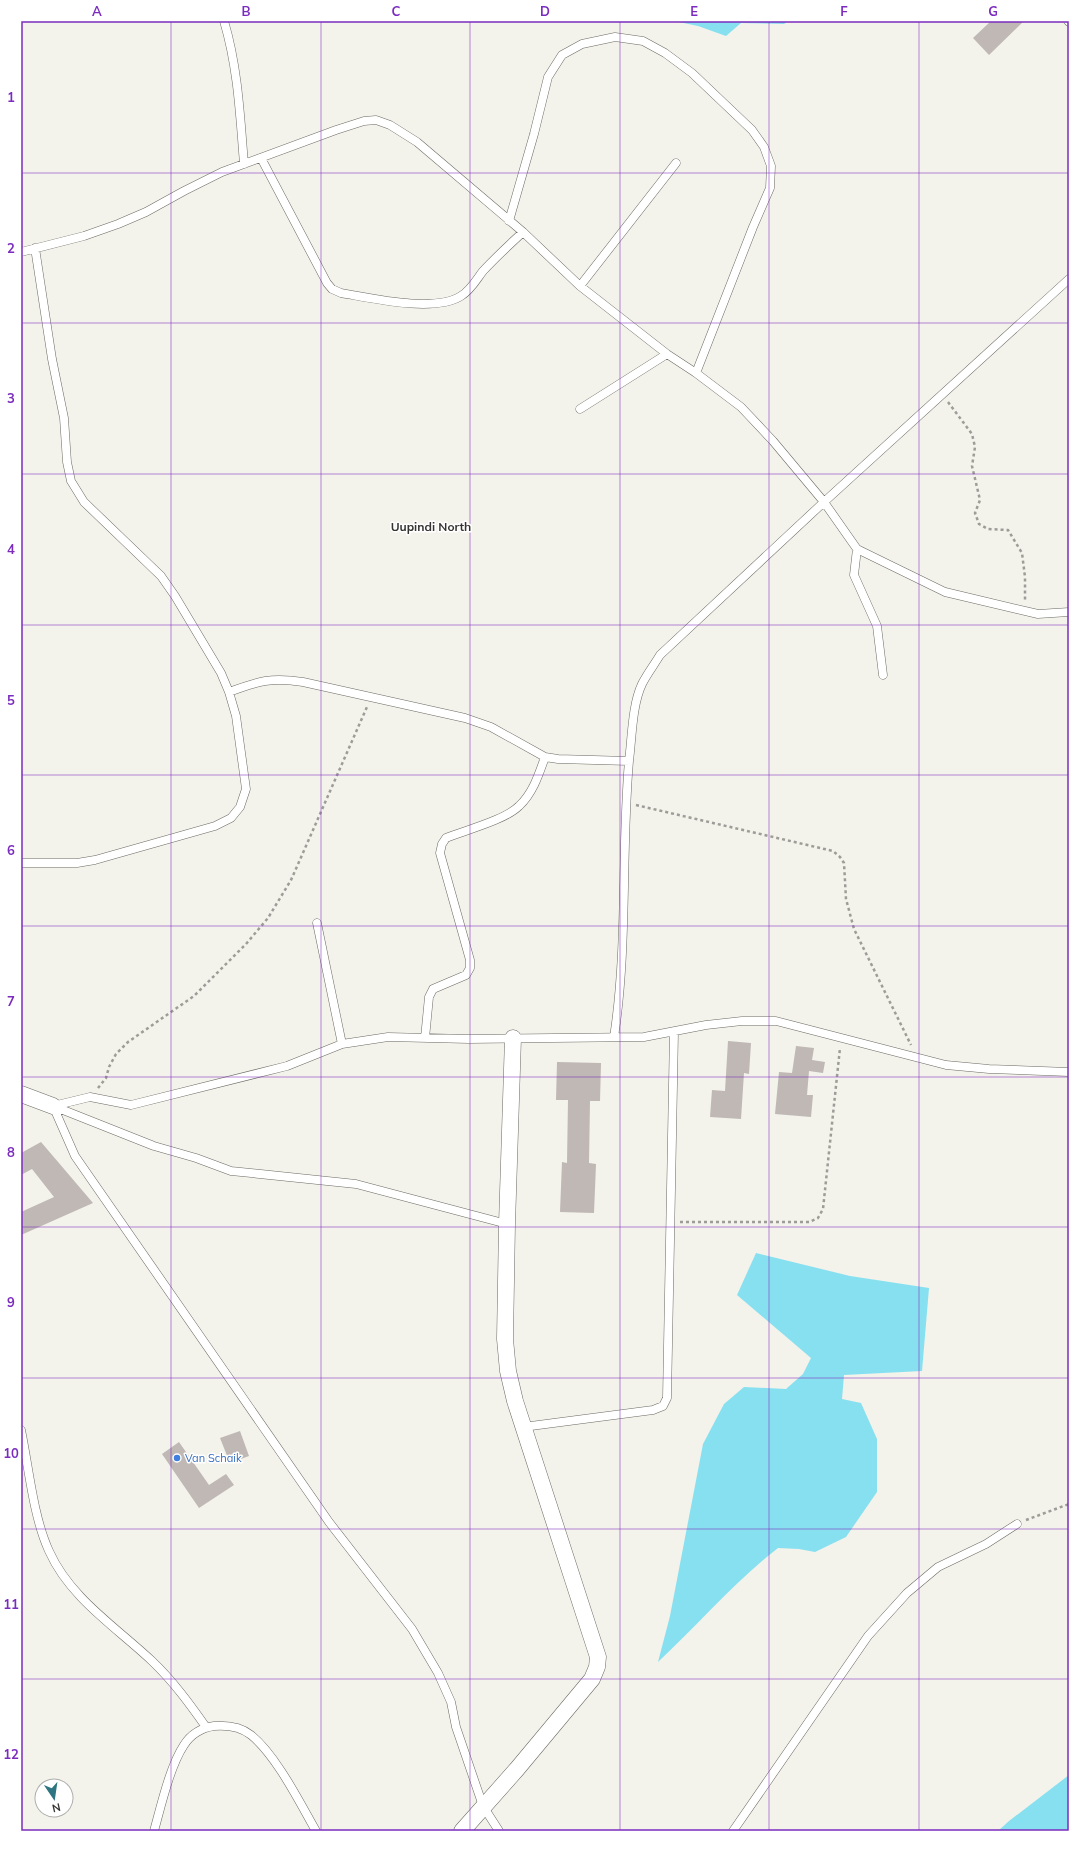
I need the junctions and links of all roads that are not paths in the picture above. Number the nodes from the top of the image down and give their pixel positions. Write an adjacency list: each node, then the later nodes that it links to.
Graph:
1 (224, 21): 4 (lane)
2 (261, 158): 4 (lane); 5 (lane); 6 (lane)
3 (676, 163): 10 (lane)
4 (244, 164): 7 (lane)
5 (509, 221): 6 (lane); 12 (lane)
6 (523, 232): 10 (lane)
7 (35, 248): 8 (lane); 18 (lane)
8 (21, 252)
9 (1069, 279): 14 (lane)
10 (580, 286): 11 (lane)
11 (667, 354): 12 (lane); 13 (lane)
12 (696, 373): 14 (lane)
13 (580, 409)
14 (824, 502): 15 (lane); 20 (lane)
15 (856, 549): 16 (lane); 17 (lane)
16 (1069, 612)
17 (883, 675)
18 (229, 692): 19 (lane); 21 (lane)
19 (545, 757): 20 (lane); 25 (lane)
20 (629, 762): 24 (lane)
21 (21, 864)
22 (317, 923): 27 (lane)
23 (674, 1032): 24 (lane); 28 (lane); 32 (lane)
24 (614, 1037): 26 (lane)
25 (425, 1038): 26 (lane); 27 (lane)
26 (513, 1038): 31 (street)
27 (342, 1044): 30 (lane)
28 (1069, 1072)
29 (21, 1094): 30 (street)
30 (53, 1106): 31 (lane); 36 (lane)
31 (507, 1224): 32 (street)
32 (523, 1427): 36 (street)
33 (21, 1430): 35 (lane)
34 (1017, 1524): 41 (lane)
35 (206, 1727): 37 (lane); 38 (lane)
36 (483, 1806): 39 (street); 40 (lane)
37 (154, 1831)
38 (316, 1831)
39 (462, 1831)
40 (499, 1831)
41 (733, 1831)

